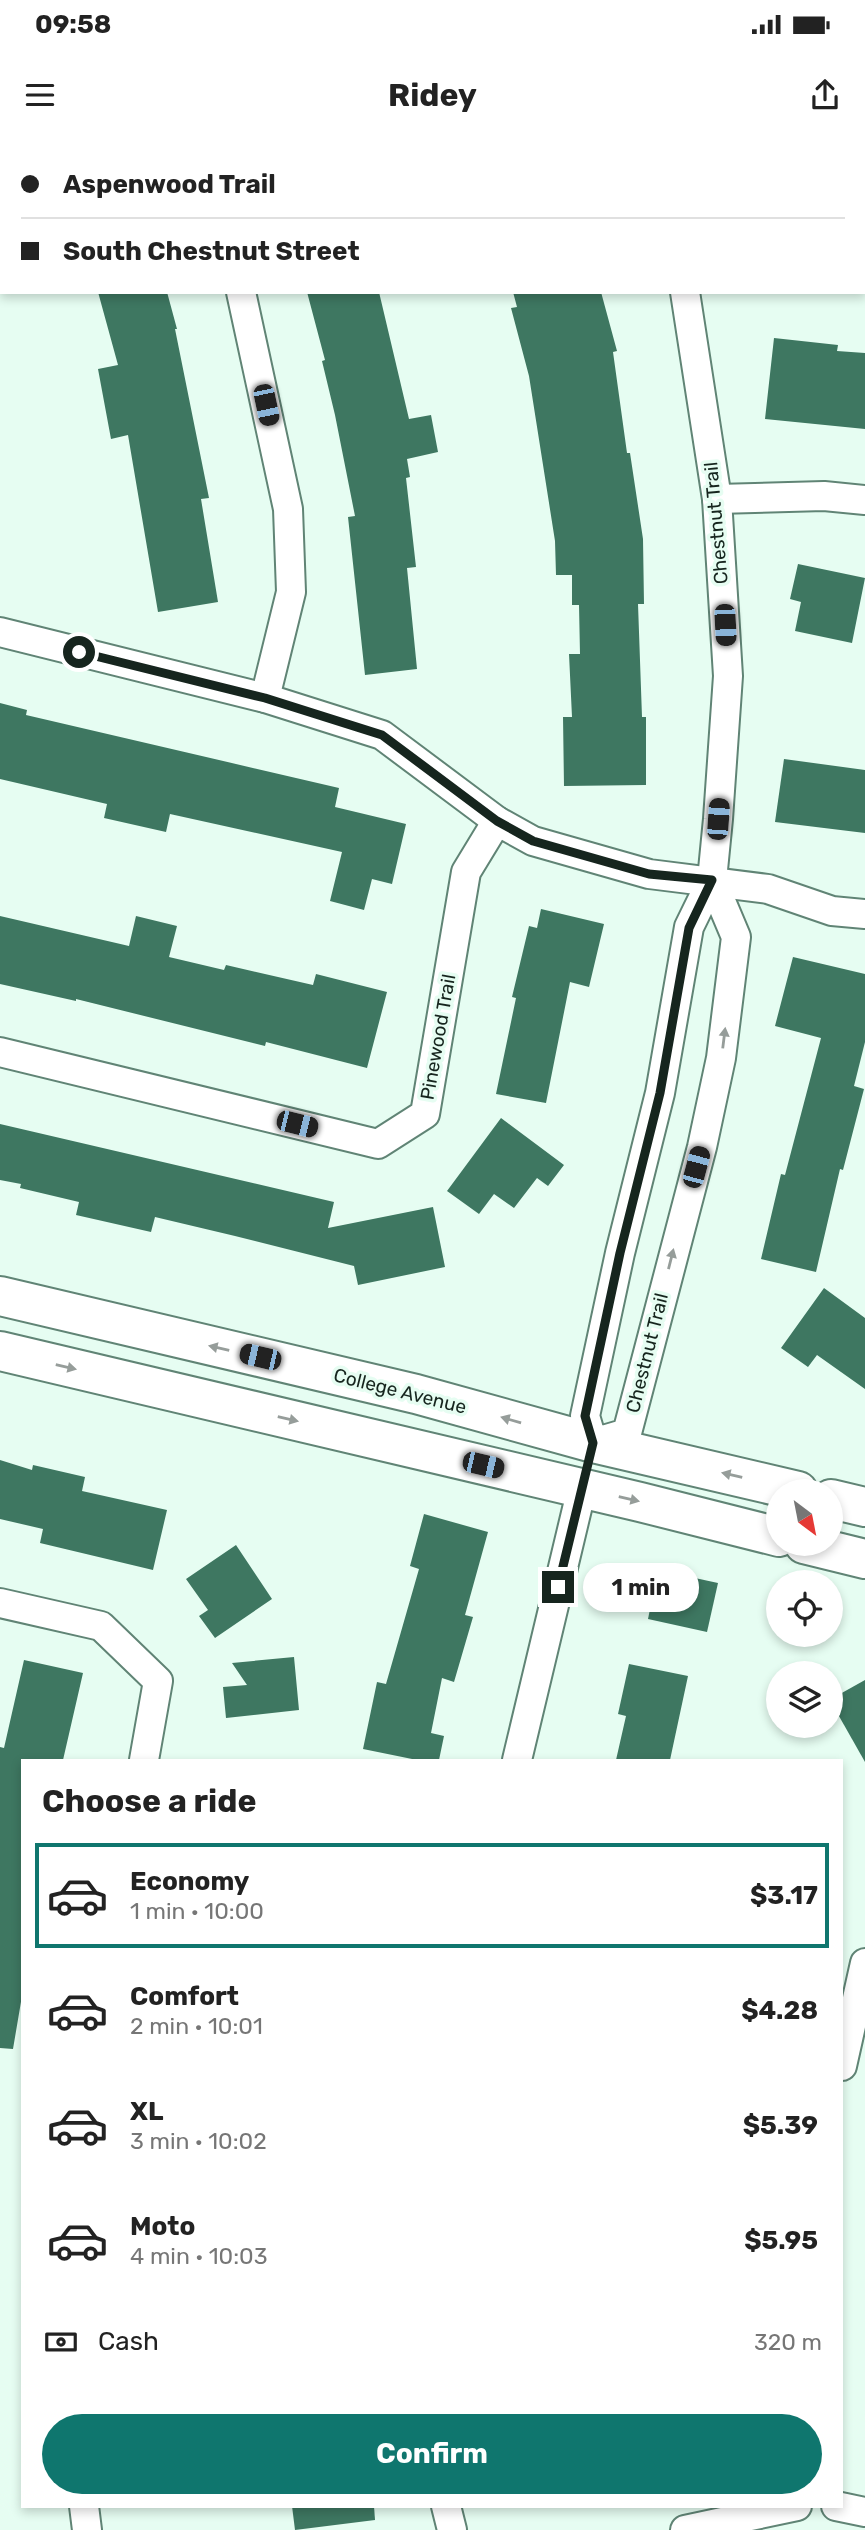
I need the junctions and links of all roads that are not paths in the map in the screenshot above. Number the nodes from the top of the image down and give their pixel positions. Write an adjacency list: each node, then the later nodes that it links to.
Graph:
1 (241, 294): 6 (street)
2 (685, 294): 3 (street, Chestnut Trail)
3 (718, 499): 4 (street); 8 (street, Chestnut Trail)
4 (865, 500)
5 (0, 632): 6 (street)
6 (265, 698): 7 (street)
7 (497, 821): 8 (street); 10 (street, Pinewood Trail)
8 (712, 880): 9 (street); 13 (street, Chestnut Trail); 13 (street, Chestnut Trail, one-way to 8)
9 (865, 914)
10 (0, 1052)
11 (0, 1296): 13 (main road, College Avenue, one-way to 11)
12 (0, 1351): 15 (main road, one-way to 15)
13 (593, 1443): 14 (main road, College Avenue, one-way to 13); 15 (main road)
14 (766, 1484)
15 (582, 1488): 18 (main road, one-way to 18); 23 (street)
16 (844, 1502): 17 (main road)
17 (865, 1507)
18 (766, 1534)
19 (844, 1554): 20 (main road)
20 (865, 1559)
21 (0, 1603): 22 (street)
22 (144, 1759)
23 (517, 1759)
24 (865, 1963): 25 (street)
25 (843, 2062)
26 (83, 2508): 31 (street)
27 (446, 2508): 32 (street)
28 (788, 2508): 33 (street)
29 (843, 2508): 30 (street)
30 (865, 2512)
31 (87, 2530)
32 (452, 2530)
33 (685, 2530)

